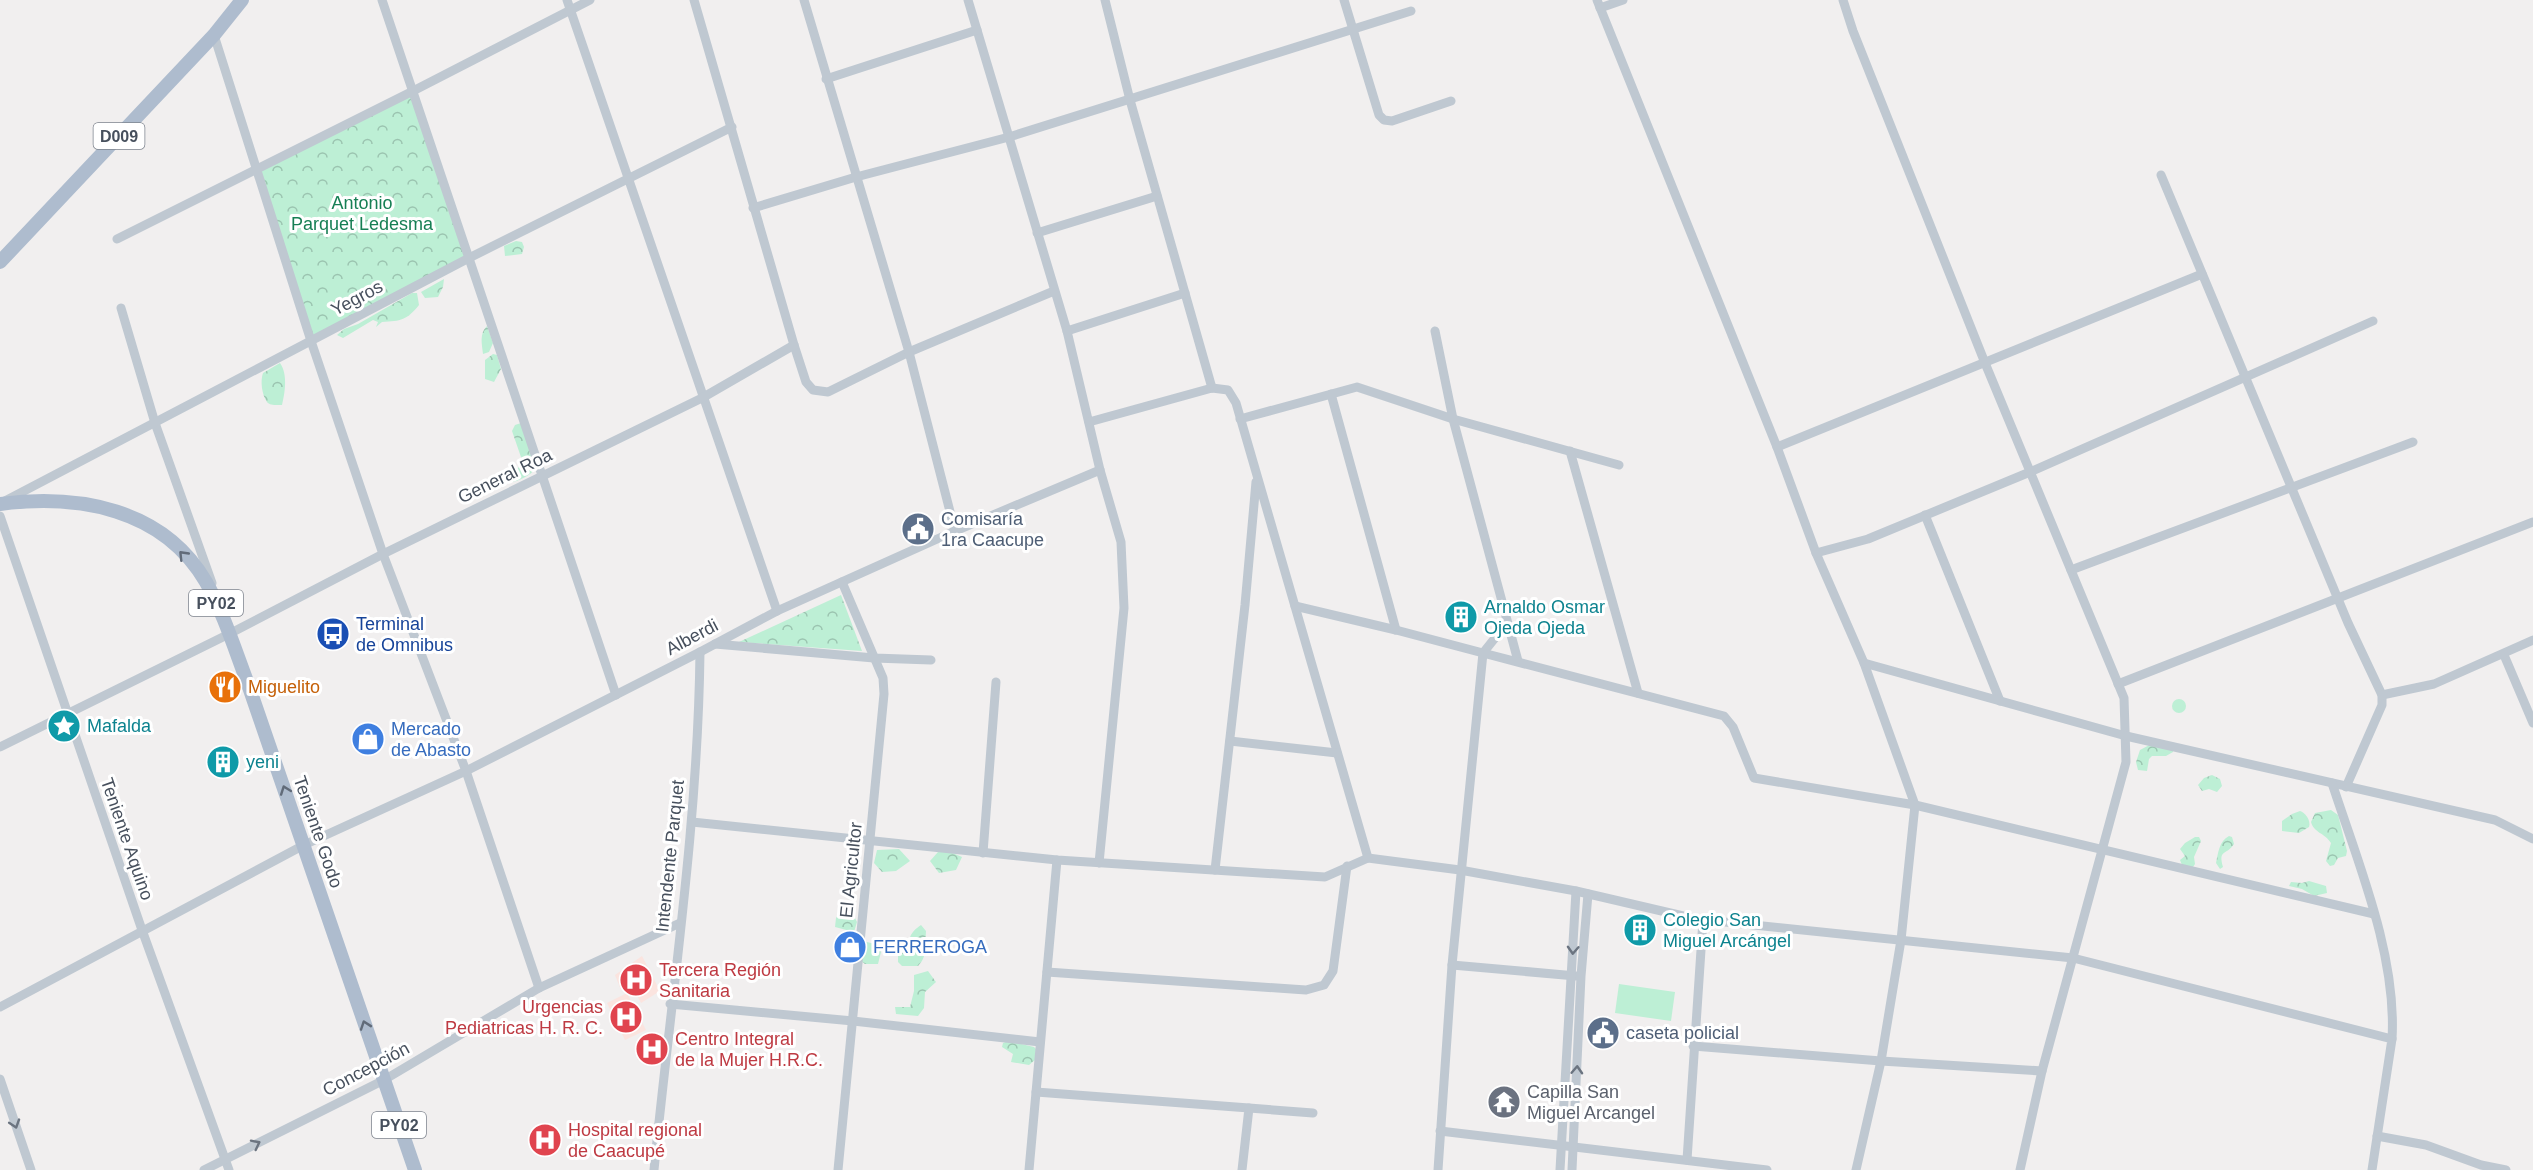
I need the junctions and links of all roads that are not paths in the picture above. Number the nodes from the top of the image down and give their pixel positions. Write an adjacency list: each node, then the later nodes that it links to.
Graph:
1 (382, 0): 18 (street)
2 (590, 0): 12 (street)
3 (694, 0): 21 (street)
4 (804, 0): 17 (street)
5 (968, 0): 15 (street)
6 (1105, 0): 19 (street)
7 (1344, 0): 14 (street)
8 (1623, 0): 11 (street)
9 (1843, 0): 43 (street)
10 (238, 3): 16 (main road, D009)
11 (1599, 4): 53 (street)
12 (569, 5): 18 (street); 26 (street)
13 (1411, 11): 14 (street)
14 (1352, 29): 19 (street); 20 (street)
15 (977, 30): 17 (street); 22 (street)
16 (214, 35): 23 (street); 32 (main road, D009)
17 (826, 79): 25 (street)
18 (413, 92): 23 (street); 31 (street)
19 (1130, 100): 22 (street); 27 (street)
20 (1451, 101)
21 (732, 127): 26 (street, Yegros); 28 (street)
22 (1009, 137): 25 (street); 29 (street)
23 (256, 169): 30 (street); 40 (street)
24 (2161, 175): 33 (street)
25 (856, 177): 28 (street); 42 (street)
26 (628, 179): 31 (street, Yegros); 47 (street)
27 (1157, 196): 29 (street); 35 (street)
28 (753, 208): 41 (street)
29 (1037, 233): 34 (street)
30 (117, 239)
31 (469, 258): 40 (street, Yegros); 59 (street)
32 (0, 262)
33 (2202, 274): 43 (street); 44 (street)
34 (1054, 291): 38 (street); 42 (street)
35 (1185, 293): 38 (street); 45 (street)
36 (121, 308): 51 (street)
37 (2373, 321): 44 (street)
38 (1067, 331): 50 (street)
39 (1435, 331): 49 (street)
40 (311, 341): 51 (street, Yegros); 67 (street)
41 (794, 345): 42 (street); 47 (street, General Roa)
42 (909, 352): 65 (street)
43 (1985, 363): 53 (street); 57 (street)
44 (2245, 377): 57 (street); 60 (street)
45 (1212, 388): 48 (street); 50 (street)
46 (1331, 394): 48 (street); 49 (street); 74 (street)
47 (702, 398): 59 (street, General Roa); 72 (street)
48 (1240, 419): 58 (street)
49 (1453, 419): 54 (street); 73 (street)
50 (1089, 422): 56 (street)
51 (155, 423): 61 (street, Yegros); 75 (street)
52 (2413, 442): 60 (street)
53 (1777, 447): 66 (street)
54 (1570, 452): 55 (street); 87 (street)
55 (1619, 465)
56 (1100, 470): 65 (street, Alberdi); 109 (street)
57 (2030, 472): 62 (street); 68 (street)
58 (1257, 475): 71 (street); 94 (street)
59 (543, 476): 67 (street, General Roa); 88 (street)
60 (2292, 489): 68 (street); 70 (street)
61 (0, 504): 75 (main road, Teniente Godo / PY02, one-way to 61)
62 (1925, 515): 66 (street); 90 (street)
63 (0, 516): 91 (street, Teniente Aquino)
64 (2533, 522): 70 (street)
65 (955, 531): 69 (street, Alberdi)
66 (1816, 553): 84 (street)
67 (383, 554): 75 (street, General Roa); 97 (street)
68 (2071, 570): 86 (street)
69 (842, 582): 72 (street, Alberdi); 81 (street, El Agricultor)
70 (2338, 598): 86 (street); 89 (street)
71 (1295, 606): 74 (street); 96 (street)
72 (777, 611): 77 (street, Alberdi)
73 (1507, 622): 79 (street); 83 (street)
74 (1396, 630): 79 (street)
75 (229, 634): 91 (street, General Roa); 104 (main road, Teniente Godo / PY02, one-way to 75)
76 (2533, 640): 80 (street)
77 (714, 644): 78 (street, Alberdi); 81 (street)
78 (700, 652): 88 (street, Alberdi); 101 (street, Intendente Parquet)
79 (1483, 653): 83 (street); 112 (street)
80 (2504, 655): 89 (street); 92 (street)
81 (874, 658): 82 (street); 103 (street, El Agricultor)
82 (932, 660)
83 (1518, 661): 87 (street)
84 (1864, 663): 90 (street); 100 (street)
85 (996, 682): 106 (street)
86 (2118, 684): 93 (street)
87 (1638, 693): 100 (street)
88 (616, 694): 97 (street, Alberdi)
89 (2382, 695): 99 (street)
90 (2000, 701): 93 (street)
91 (67, 715): 95 (street, General Roa); 118 (street, Teniente Aquino)
92 (2533, 723)
93 (2126, 735): 98 (street); 105 (street)
94 (1230, 741): 96 (street); 111 (street)
95 (0, 747)
96 (1337, 753): 107 (street)
97 (466, 771): 104 (street, Alberdi); 124 (street)
98 (2332, 783): 99 (street); 115 (street)
99 (2346, 787): 102 (street)
100 (1915, 806): 105 (street); 119 (street)
101 (692, 822): 103 (street); 117 (street, Intendente Parquet)
102 (2533, 839)
103 (870, 841): 106 (street); 127 (street, El Agricultor)
104 (304, 845): 118 (street, Alberdi); 134 (main road, Teniente Godo / PY02, one-way to 104)
105 (2102, 851): 115 (street); 120 (street)
106 (982, 853): 108 (street)
107 (1368, 858): 110 (street); 112 (street)
108 (1057, 860): 109 (street); 122 (street)
109 (1099, 863): 111 (street)
110 (1347, 867): 111 (street); 122 (street)
111 (1215, 870)
112 (1460, 870): 113 (street); 121 (street)
113 (1576, 891): 114 (street); 123 (street, one-way to 123)
114 (1588, 894): 116 (street); 123 (street)
115 (2374, 914): 128 (street)
116 (1703, 920): 119 (street); 130 (street)
117 (680, 923): 124 (street, Concepción); 125 (street, Intendente Parquet)
118 (142, 930): 126 (street, Alberdi); 142 (street, Teniente Aquino)
119 (1901, 940): 120 (street); 131 (street)
120 (2073, 958): 128 (street); 132 (street)
121 (1452, 965): 123 (street); 138 (street)
122 (1047, 972): 129 (street)
123 (1576, 976): 140 (street); 141 (street, one-way to 123)
124 (538, 988): 134 (street, Concepción)
125 (670, 1004): 127 (street); 148 (street, Intendente Parquet)
126 (0, 1007)
127 (853, 1021): 129 (street); 149 (street, El Agricultor)
128 (2392, 1039): 139 (street)
129 (1040, 1042): 135 (street)
130 (1693, 1046): 131 (street); 143 (street)
131 (1881, 1061): 132 (street); 156 (street)
132 (2042, 1071): 157 (street)
133 (0, 1079): 144 (street, one-way to 144)
134 (384, 1080): 142 (street, Concepción, one-way to 134); 147 (main road, PY02)
135 (1036, 1092): 136 (street); 150 (street)
136 (1249, 1108): 137 (street); 151 (street)
137 (1313, 1113)
138 (1440, 1131): 140 (street); 152 (street)
139 (2377, 1136): 158 (street); 159 (street)
140 (1561, 1146): 141 (street); 153 (street)
141 (1573, 1147): 143 (street); 154 (street)
142 (225, 1160): 145 (street, Concepción); 146 (street, Teniente Aquino)
143 (1687, 1160): 155 (street)
144 (30, 1170)
145 (204, 1170)
146 (229, 1170)
147 (415, 1170)
148 (654, 1170)
149 (838, 1170)
150 (1029, 1170)
151 (1242, 1170)
152 (1437, 1170)
153 (1560, 1170)
154 (1572, 1170)
155 (1767, 1170)
156 (1856, 1170)
157 (2020, 1170)
158 (2372, 1170)
159 (2506, 1170)

